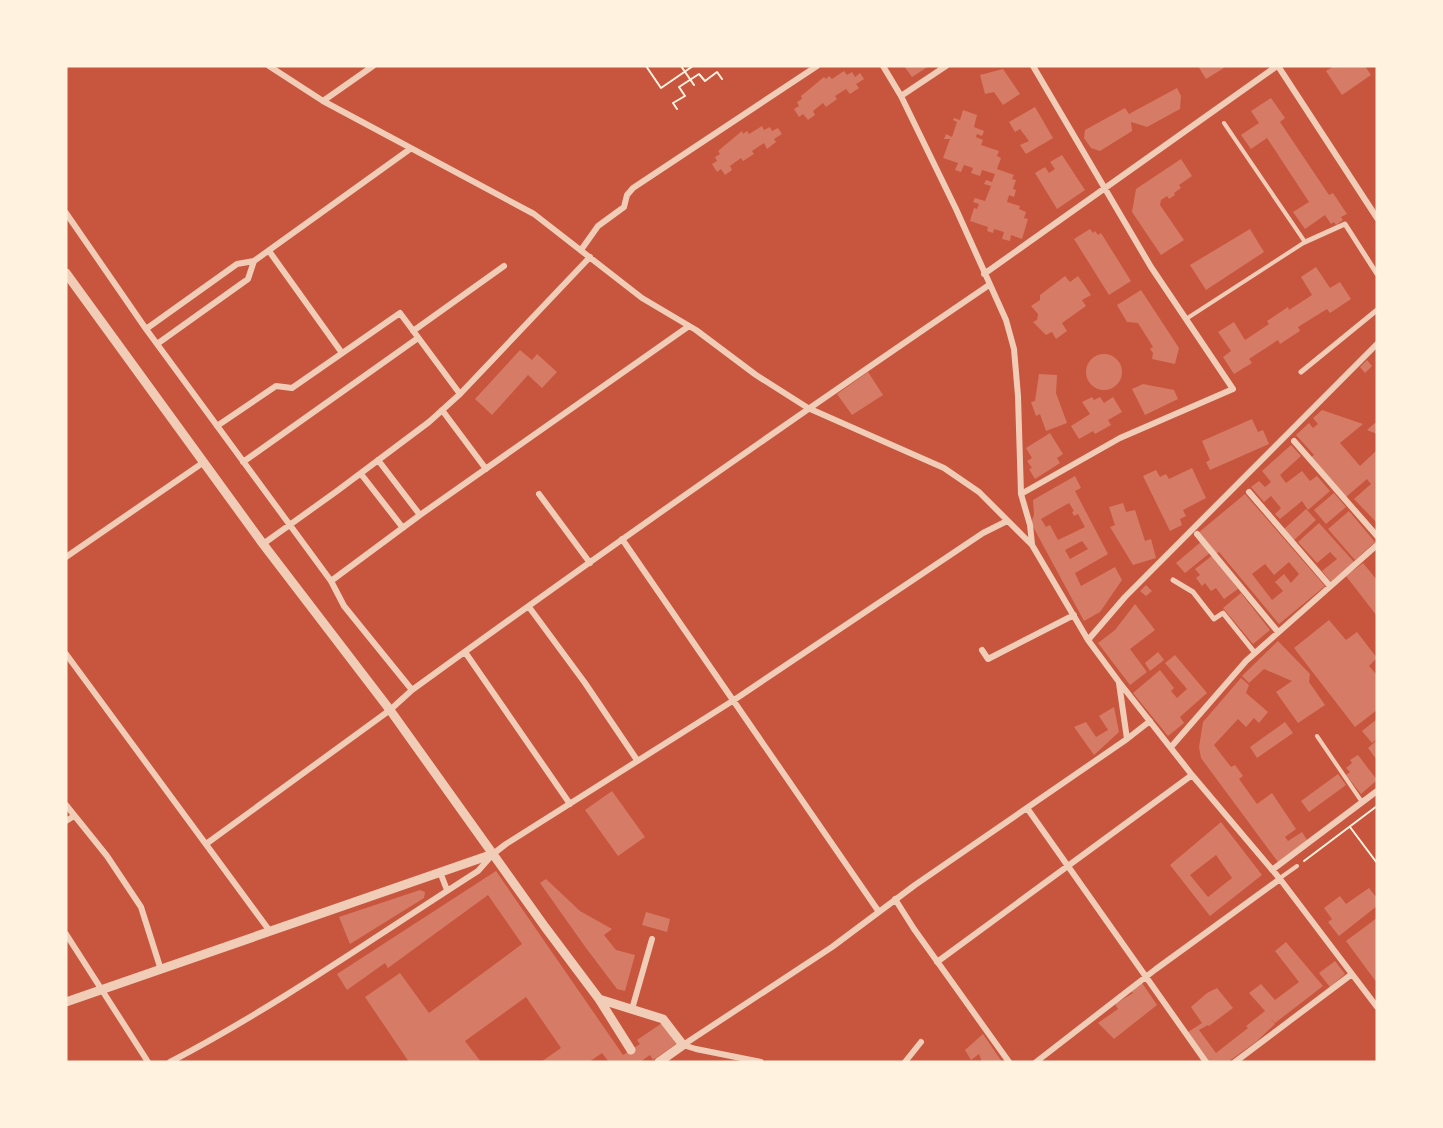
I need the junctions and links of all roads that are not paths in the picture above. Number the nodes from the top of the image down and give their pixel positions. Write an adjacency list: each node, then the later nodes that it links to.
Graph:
1 (269, 66): 9 (street)
2 (373, 66): 9 (street)
3 (817, 66): 17 (street)
4 (883, 66): 8 (street)
5 (946, 66): 8 (street)
6 (1033, 66): 12 (street)
7 (1277, 66): 12 (street); 14 (street)
8 (901, 96): 22 (street)
9 (322, 101): 11 (street)
10 (1224, 123): 15 (lane)
11 (410, 148): 16 (street); 17 (street)
12 (1104, 188): 22 (street); 26 (street)
13 (66, 213): 28 (street)
14 (1377, 218)
15 (1305, 242): 23 (street); 26 (lane)
16 (268, 250): 19 (street); 33 (street)
17 (581, 250): 18 (street)
18 (590, 257): 27 (street); 35 (street)
19 (254, 261): 28 (street); 31 (street)
20 (504, 266): 29 (street)
21 (66, 273): 41 (street)
22 (984, 274): 24 (street)
23 (1377, 274)
24 (989, 285): 36 (street); 46 (street)
25 (1377, 310): 34 (street)
26 (1186, 319): 46 (street)
27 (689, 326): 36 (street); 43 (street)
28 (146, 329): 31 (street)
29 (414, 331): 30 (street); 33 (street)
30 (418, 338): 35 (street); 42 (street)
31 (157, 344): 38 (street)
32 (1377, 344): 66 (street)
33 (342, 353): 38 (street)
34 (1301, 372)
35 (460, 394): 37 (street)
36 (808, 408): 49 (street); 54 (street)
37 (442, 410): 40 (street); 43 (street)
38 (217, 426): 42 (street)
39 (1294, 441): 53 (street)
40 (378, 460): 44 (street); 48 (street)
41 (204, 462): 55 (street); 58 (street)
42 (243, 462): 50 (street)
43 (486, 469): 48 (street)
44 (360, 474): 50 (street); 51 (street)
45 (1249, 492): 62 (street)
46 (1022, 494): 56 (street)
47 (539, 495): 59 (street)
48 (420, 515): 51 (street)
49 (1007, 521): 56 (street); 73 (street)
50 (290, 525): 55 (street); 61 (street)
51 (403, 528): 61 (street)
52 (1197, 534): 65 (street)
53 (1377, 536)
54 (622, 539): 59 (street); 73 (street)
55 (263, 543): 74 (street)
56 (1032, 545): 64 (street)
57 (1377, 545): 62 (street)
58 (66, 556)
59 (590, 563): 63 (street)
60 (1173, 580): 69 (street)
61 (331, 581): 72 (street)
62 (1330, 586): 65 (street)
63 (529, 607): 68 (street); 79 (street)
64 (1074, 615): 66 (street); 67 (street)
65 (1278, 632): 69 (street)
66 (1088, 640): 71 (street)
67 (982, 650)
68 (465, 652): 72 (street); 83 (street)
69 (1255, 653): 78 (street)
70 (66, 654): 88 (street)
71 (1119, 682): 75 (street); 77 (street)
72 (412, 690): 74 (street)
73 (734, 700): 79 (street); 97 (street)
74 (390, 710): 88 (street); 89 (street)
75 (1150, 721): 77 (street); 78 (street)
76 (1317, 736): 82 (lane)
77 (1127, 739): 85 (street)
78 (1171, 747): 80 (street)
79 (637, 760): 83 (street)
80 (1192, 775): 91 (street); 92 (street)
81 (1377, 791): 82 (street)
82 (1362, 802): 92 (street)
83 (570, 804): 89 (street)
84 (66, 806): 86 (street)
85 (1027, 808): 91 (street); 96 (street)
86 (74, 816): 87 (street); 102 (street)
87 (66, 821)
88 (206, 844): 98 (street)
89 (493, 854): 93 (street); 95 (street); 106 (street)
90 (1297, 866): 94 (lane)
91 (1067, 867): 101 (street); 104 (street)
92 (1272, 870): 94 (street)
93 (440, 872): 95 (street); 98 (street)
94 (1280, 879): 103 (street); 104 (street)
95 (447, 890): 114 (street)
96 (895, 899): 97 (street); 101 (street)
97 (879, 912): 111 (street)
98 (269, 930): 102 (street)
99 (66, 933): 105 (street)
100 (652, 939): 109 (street)
101 (937, 962): 118 (street)
102 (161, 970): 105 (street)
103 (1352, 974): 108 (street); 121 (street)
104 (1146, 977): 119 (street); 120 (street)
105 (102, 989): 107 (street); 113 (street)
106 (599, 999): 109 (street); 112 (street)
107 (66, 1002)
108 (1377, 1006)
109 (632, 1009): 111 (street)
110 (921, 1042): 117 (street)
111 (683, 1045): 115 (street); 116 (street)
112 (631, 1050)
113 (148, 1062)
114 (170, 1062)
115 (659, 1062)
116 (761, 1062)
117 (905, 1062)
118 (1009, 1062)
119 (1036, 1062)
120 (1206, 1062)
121 (1235, 1062)

